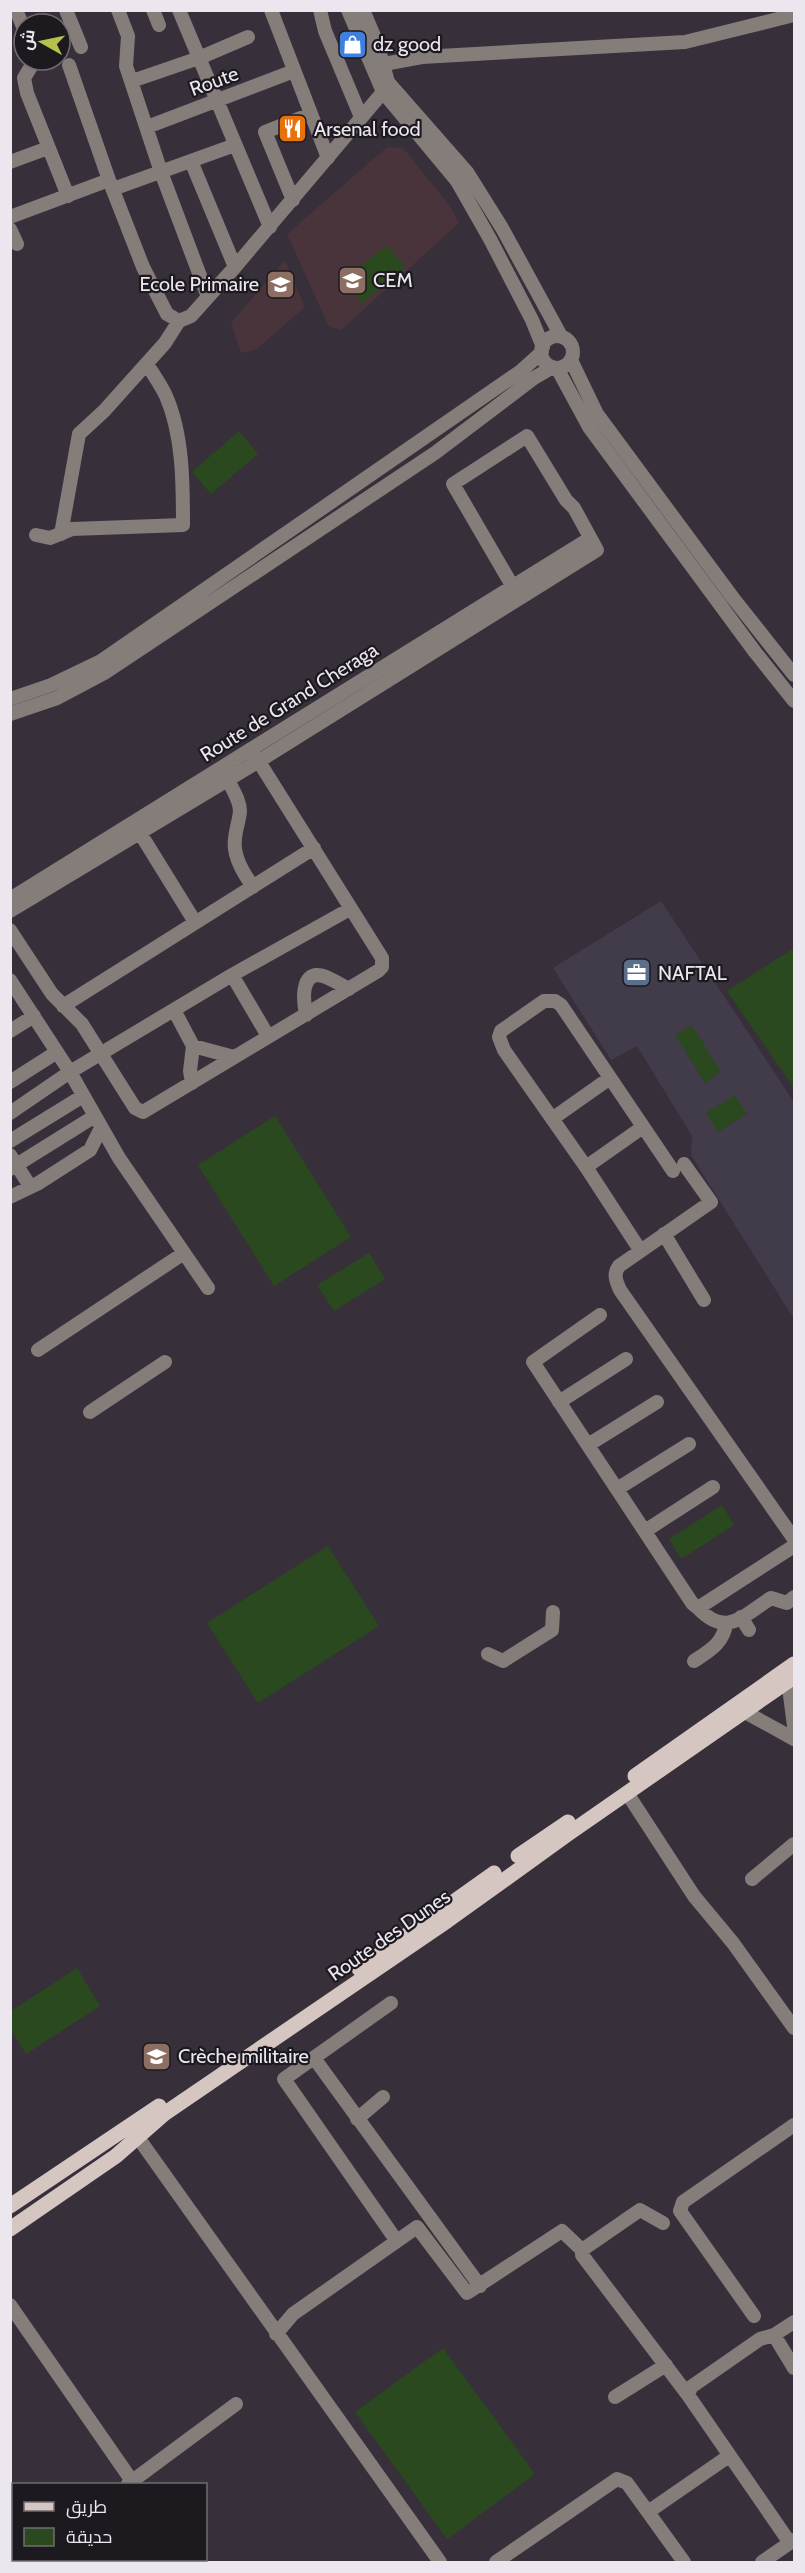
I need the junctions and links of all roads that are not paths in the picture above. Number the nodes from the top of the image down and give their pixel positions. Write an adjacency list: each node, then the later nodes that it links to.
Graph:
1 (66, 10): 12 (street)
2 (118, 10): 18 (street)
3 (153, 10): 10 (street)
4 (179, 10): 13 (street)
5 (271, 10): 15 (street)
6 (320, 10): 22 (street)
7 (348, 10): 19 (street)
8 (363, 10): 14 (street)
9 (795, 15): 14 (street)
10 (159, 25)
11 (248, 37): 13 (street)
12 (81, 47)
13 (199, 58): 18 (street); 20 (street)
14 (384, 64): 19 (street)
15 (294, 71): 20 (street, Route); 21 (street)
16 (28, 72): 25 (street)
17 (72, 72): 30 (street)
18 (132, 81): 23 (street)
19 (386, 87): 22 (street); 40 (street); 41 (street)
20 (217, 100): 23 (street, Route); 24 (street)
21 (311, 114): 26 (street); 32 (street)
22 (361, 117): 26 (street)
23 (147, 127): 29 (street)
24 (235, 145): 27 (street); 34 (street)
25 (48, 148): 28 (street); 31 (street)
26 (328, 158): 32 (street)
27 (191, 161): 29 (street); 37 (street)
28 (10, 162)
29 (161, 172): 30 (street); 38 (street)
30 (111, 185): 31 (street); 39 (street)
31 (68, 196): 33 (street)
32 (293, 200): 34 (street)
33 (10, 217)
34 (270, 227): 37 (street)
35 (10, 229): 36 (street)
36 (17, 244)
37 (235, 267): 38 (street)
38 (208, 297): 39 (street)
39 (179, 321): 43 (street)
40 (561, 336): 41 (street); 42 (street)
41 (542, 349): 44 (street); 50 (street)
42 (570, 360): 44 (street); 49 (street)
43 (147, 364): 45 (street); 45 (street)
44 (555, 367): 51 (street); 52 (street)
45 (61, 534): 46 (street)
46 (36, 535)
47 (593, 544): 48 (street, Route de Grand Cheraga); 48 (street); 54 (street)
48 (513, 587): 53 (street, Route de Grand Cheraga)
49 (795, 675)
50 (10, 699)
51 (795, 700)
52 (10, 714)
53 (251, 749): 54 (street); 59 (street, Route de Grand Cheraga)
54 (259, 761): 55 (street); 57 (street)
55 (228, 780): 56 (street); 58 (street)
56 (140, 833): 61 (street); 62 (street)
57 (314, 848): 58 (street); 60 (street)
58 (253, 887): 62 (street)
59 (10, 899)
60 (350, 909): 64 (street); 66 (street)
61 (10, 911)
62 (195, 922): 67 (street)
63 (10, 930): 67 (street)
64 (231, 975): 68 (street); 72 (street)
65 (10, 980): 70 (street)
66 (349, 989): 69 (street); 69 (street)
67 (63, 1006): 75 (street)
68 (174, 1010): 73 (street); 75 (street)
69 (306, 1015): 72 (street)
70 (34, 1016): 71 (street); 74 (street)
71 (10, 1030)
72 (268, 1036): 76 (street)
73 (193, 1046): 76 (street); 80 (street)
74 (57, 1052): 77 (street); 79 (street)
75 (102, 1054): 77 (street); 80 (street)
76 (234, 1057): 80 (street)
77 (70, 1072): 81 (street); 82 (street)
78 (610, 1078): 83 (street); 83 (street); 85 (street)
79 (10, 1082)
80 (192, 1083)
81 (83, 1096): 84 (street); 86 (street)
82 (10, 1113)
83 (552, 1119): 88 (street)
84 (98, 1122): 87 (street); 89 (street); 93 (street)
85 (643, 1127): 88 (street); 91 (street)
86 (10, 1141)
87 (13, 1163): 89 (street)
88 (586, 1167): 92 (street)
89 (30, 1186): 90 (street)
90 (10, 1197)
91 (664, 1234): 92 (street); 95 (street)
92 (640, 1250): 108 (street)
93 (184, 1253): 94 (street); 97 (street)
94 (207, 1288)
95 (704, 1300)
96 (600, 1314): 100 (street)
97 (38, 1350)
98 (626, 1359): 100 (street)
99 (165, 1362): 102 (street)
100 (559, 1401): 104 (street)
101 (657, 1402): 104 (street)
102 (90, 1412)
103 (688, 1444): 106 (street)
104 (588, 1445): 106 (street)
105 (713, 1487): 107 (street)
106 (617, 1489): 107 (street)
107 (645, 1532): 111 (street)
108 (795, 1539)
109 (795, 1546): 111 (street)
110 (792, 1605): 113 (street)
111 (698, 1608): 114 (street)
112 (553, 1612): 116 (street)
113 (741, 1617): 114 (street); 115 (street)
114 (726, 1623): 117 (street)
115 (749, 1630)
116 (488, 1654)
117 (694, 1661)
118 (791, 1673): 119 (main road, Route des Dunes); 120 (street); 131 (main road, Route des Dunes)
119 (745, 1713): 121 (street); 122 (main road, Route des Dunes)
120 (795, 1726)
121 (795, 1739)
122 (627, 1793): 126 (street); 131 (main road, Route des Dunes)
123 (795, 1844): 124 (street)
124 (752, 1879)
125 (391, 2003): 127 (street)
126 (795, 2028)
127 (314, 2058): 129 (street); 135 (street)
128 (383, 2097): 129 (street)
129 (357, 2119): 137 (street)
130 (795, 2125): 139 (street)
131 (133, 2131): 132 (main road, Route des Dunes); 134 (main road, Route des Dunes); 141 (street)
132 (10, 2206)
133 (663, 2223): 136 (street)
134 (10, 2229)
135 (396, 2240): 137 (street); 141 (street)
136 (582, 2250): 137 (street); 143 (street)
137 (480, 2286)
138 (10, 2305): 149 (street)
139 (754, 2316)
140 (795, 2322): 142 (street)
141 (276, 2334): 152 (street)
142 (774, 2335): 144 (street); 145 (street)
143 (666, 2365): 145 (street); 146 (street)
144 (795, 2368)
145 (688, 2395): 148 (street)
146 (615, 2397)
147 (236, 2404): 149 (street)
148 (729, 2456): 150 (street); 151 (street)
149 (130, 2483)
150 (648, 2512): 153 (street); 154 (street)
151 (792, 2542): 155 (street)
152 (440, 2562)
153 (496, 2562)
154 (684, 2562)
155 (762, 2562)

